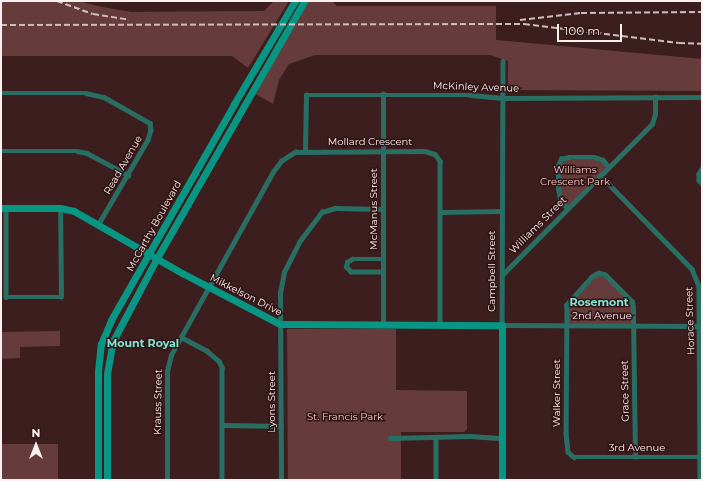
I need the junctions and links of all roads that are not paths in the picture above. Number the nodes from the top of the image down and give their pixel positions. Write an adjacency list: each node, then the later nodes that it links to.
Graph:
1 (295, 1): 24 (main road, McCarthy Boulevard)
2 (304, 1): 25 (main road, McCarthy Boulevard)
3 (503, 61): 8 (street, Campbell Street)
4 (1, 93): 14 (street, Read Avenue)
5 (383, 94): 8 (street, McKinley Avenue); 10 (street, McKinley Avenue); 11 (street, McManus Street)
6 (655, 97): 7 (street, McKinley Avenue); 8 (street, McKinley Avenue); 12 (street, Williams Street)
7 (702, 97)
8 (503, 98): 21 (street, Campbell Street)
9 (1, 151): 14 (street)
10 (305, 151): 11 (street, Mollard Crescent); 29 (street, Mollard Crescent)
11 (383, 151): 20 (street, McManus Street); 22 (street, Mollard Crescent)
12 (609, 167): 15 (street, Williams Street); 19 (street)
13 (702, 169): 16 (street)
14 (128, 175): 23 (street, Read Avenue)
15 (601, 176): 19 (street, Williams Street); 36 (street, Horace Street)
16 (702, 183)
17 (4, 208): 18 (main road, Mikkelson Drive); 18 (street)
18 (60, 208): 23 (main road, Mikkelson Drive)
19 (567, 208): 28 (street, Williams Street)
20 (383, 209): 26 (street, McManus Street); 31 (street, Lyons Street)
21 (502, 211): 22 (street); 28 (street, Campbell Street)
22 (440, 212): 32 (street, Mollard Crescent)
23 (99, 224): 24 (main road, Mikkelson Drive)
24 (150, 254): 25 (main road, Mikkelson Drive); 47 (main road, McCarthy Boulevard)
25 (157, 258): 29 (main road, Mikkelson Drive); 48 (main road, McCarthy Boulevard)
26 (383, 259): 27 (street, McManus Street); 27 (street)
27 (383, 272): 30 (street, McManus Street)
28 (503, 274): 33 (street, Campbell Street)
29 (209, 287): 31 (main road, Mikkelson Drive); 37 (street, Krauss Street)
30 (383, 323): 31 (main road, Mikkelson Drive); 32 (main road, Mikkelson Drive)
31 (280, 324): 40 (street, Lyons Street)
32 (440, 324): 33 (main road, Mikkelson Drive)
33 (502, 325): 34 (street, 2nd Avenue); 43 (main road, Campbell Street)
34 (566, 325): 35 (street, 2nd Avenue); 35 (street, Walker Street); 44 (street, Walker Street)
35 (633, 325): 36 (street, 2nd Avenue); 45 (street, Grace Street)
36 (701, 326): 38 (street, Horace Street)
37 (181, 337): 39 (street); 49 (street, Krauss Street)
38 (701, 395): 46 (street, Horace Street)
39 (223, 425): 40 (street); 50 (street)
40 (281, 426): 51 (street, Lyons Street)
41 (436, 437): 42 (street); 43 (street); 52 (street)
42 (390, 438)
43 (502, 438): 53 (main road, Campbell Street)
44 (574, 457): 45 (street, 3rd Avenue)
45 (635, 457): 46 (street, 3rd Avenue)
46 (700, 457): 54 (street, Horace Street)
47 (98, 480)
48 (107, 480)
49 (166, 480)
50 (222, 480)
51 (281, 480)
52 (436, 480)
53 (502, 480)
54 (700, 480)

